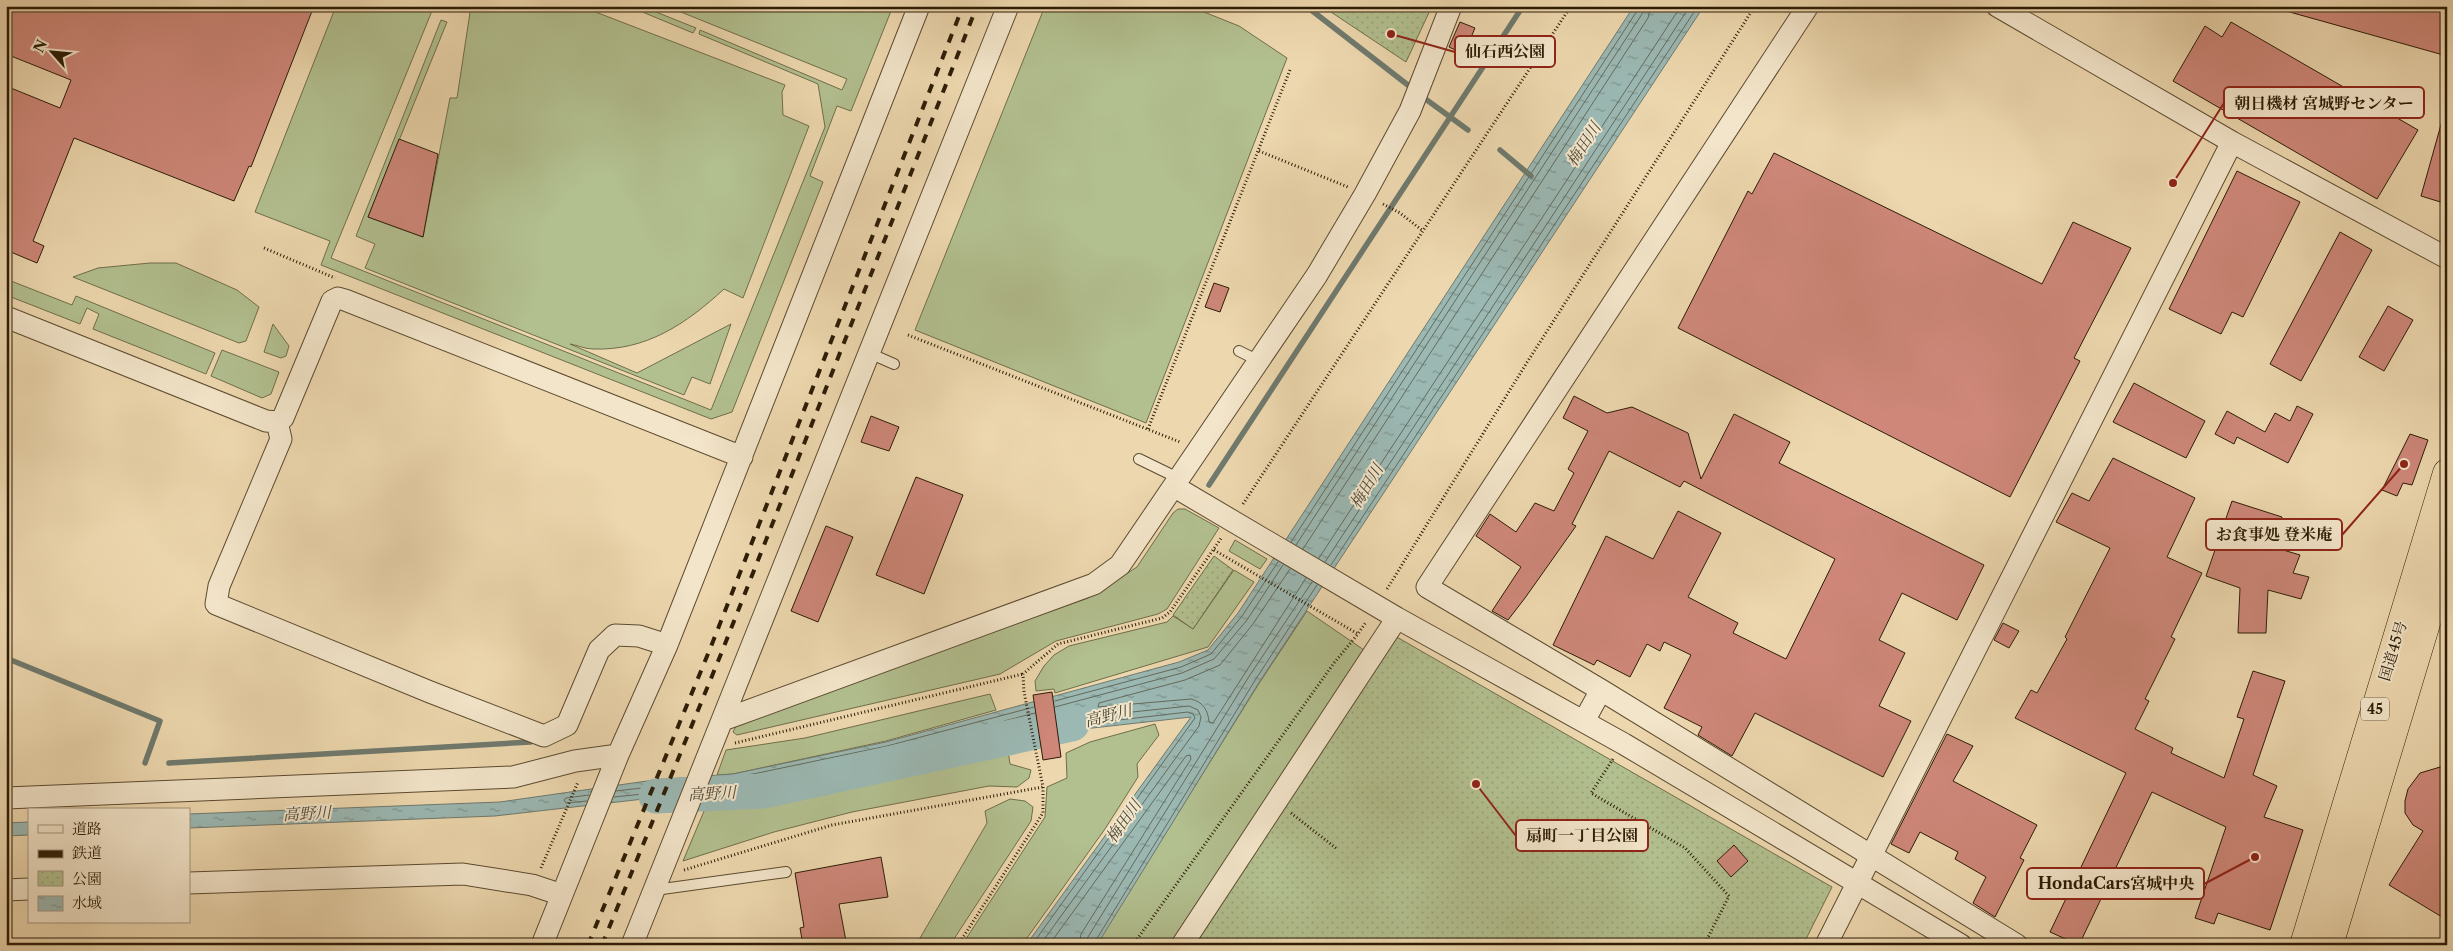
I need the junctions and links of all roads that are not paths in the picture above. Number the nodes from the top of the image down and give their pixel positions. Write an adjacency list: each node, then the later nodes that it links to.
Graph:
1 (919, 6): 14 (street)
2 (1008, 6): 10 (street)
3 (1451, 6): 11 (street)
4 (1808, 6): 21 (street)
5 (1997, 6): 6 (street)
6 (2232, 142): 7 (street); 26 (street)
7 (2447, 258)
8 (6, 317): 13 (street)
9 (1239, 350): 11 (lane)
10 (869, 353): 12 (lane); 22 (street)
11 (1259, 361): 17 (street)
12 (894, 364)
13 (278, 422): 14 (street); 20 (street)
14 (742, 457): 20 (street)
15 (1139, 459): 17 (lane)
16 (2447, 473): 40 (highway, 国道45号 / 45)
17 (1177, 483): 19 (street); 22 (street)
18 (2447, 554): 41 (highway, 国道45号 / 45)
19 (1397, 618): 23 (street); 36 (street)
20 (666, 645): 24 (street)
21 (1602, 690): 23 (street); 26 (street)
22 (722, 720): 28 (street)
23 (1584, 721): 29 (street)
24 (615, 765): 25 (street); 33 (street)
25 (6, 798)
26 (1871, 856): 29 (street); 39 (street)
27 (786, 872): 28 (lane)
28 (660, 876): 35 (street)
29 (1858, 882): 37 (street); 38 (street)
30 (190, 883): 33 (street)
31 (28, 889): 32 (street)
32 (6, 890)
33 (562, 895): 34 (street)
34 (542, 945)
35 (632, 945)
36 (1182, 945)
37 (1826, 945)
38 (1961, 945)
39 (2017, 945)
40 (2304, 945)
41 (2329, 945)

